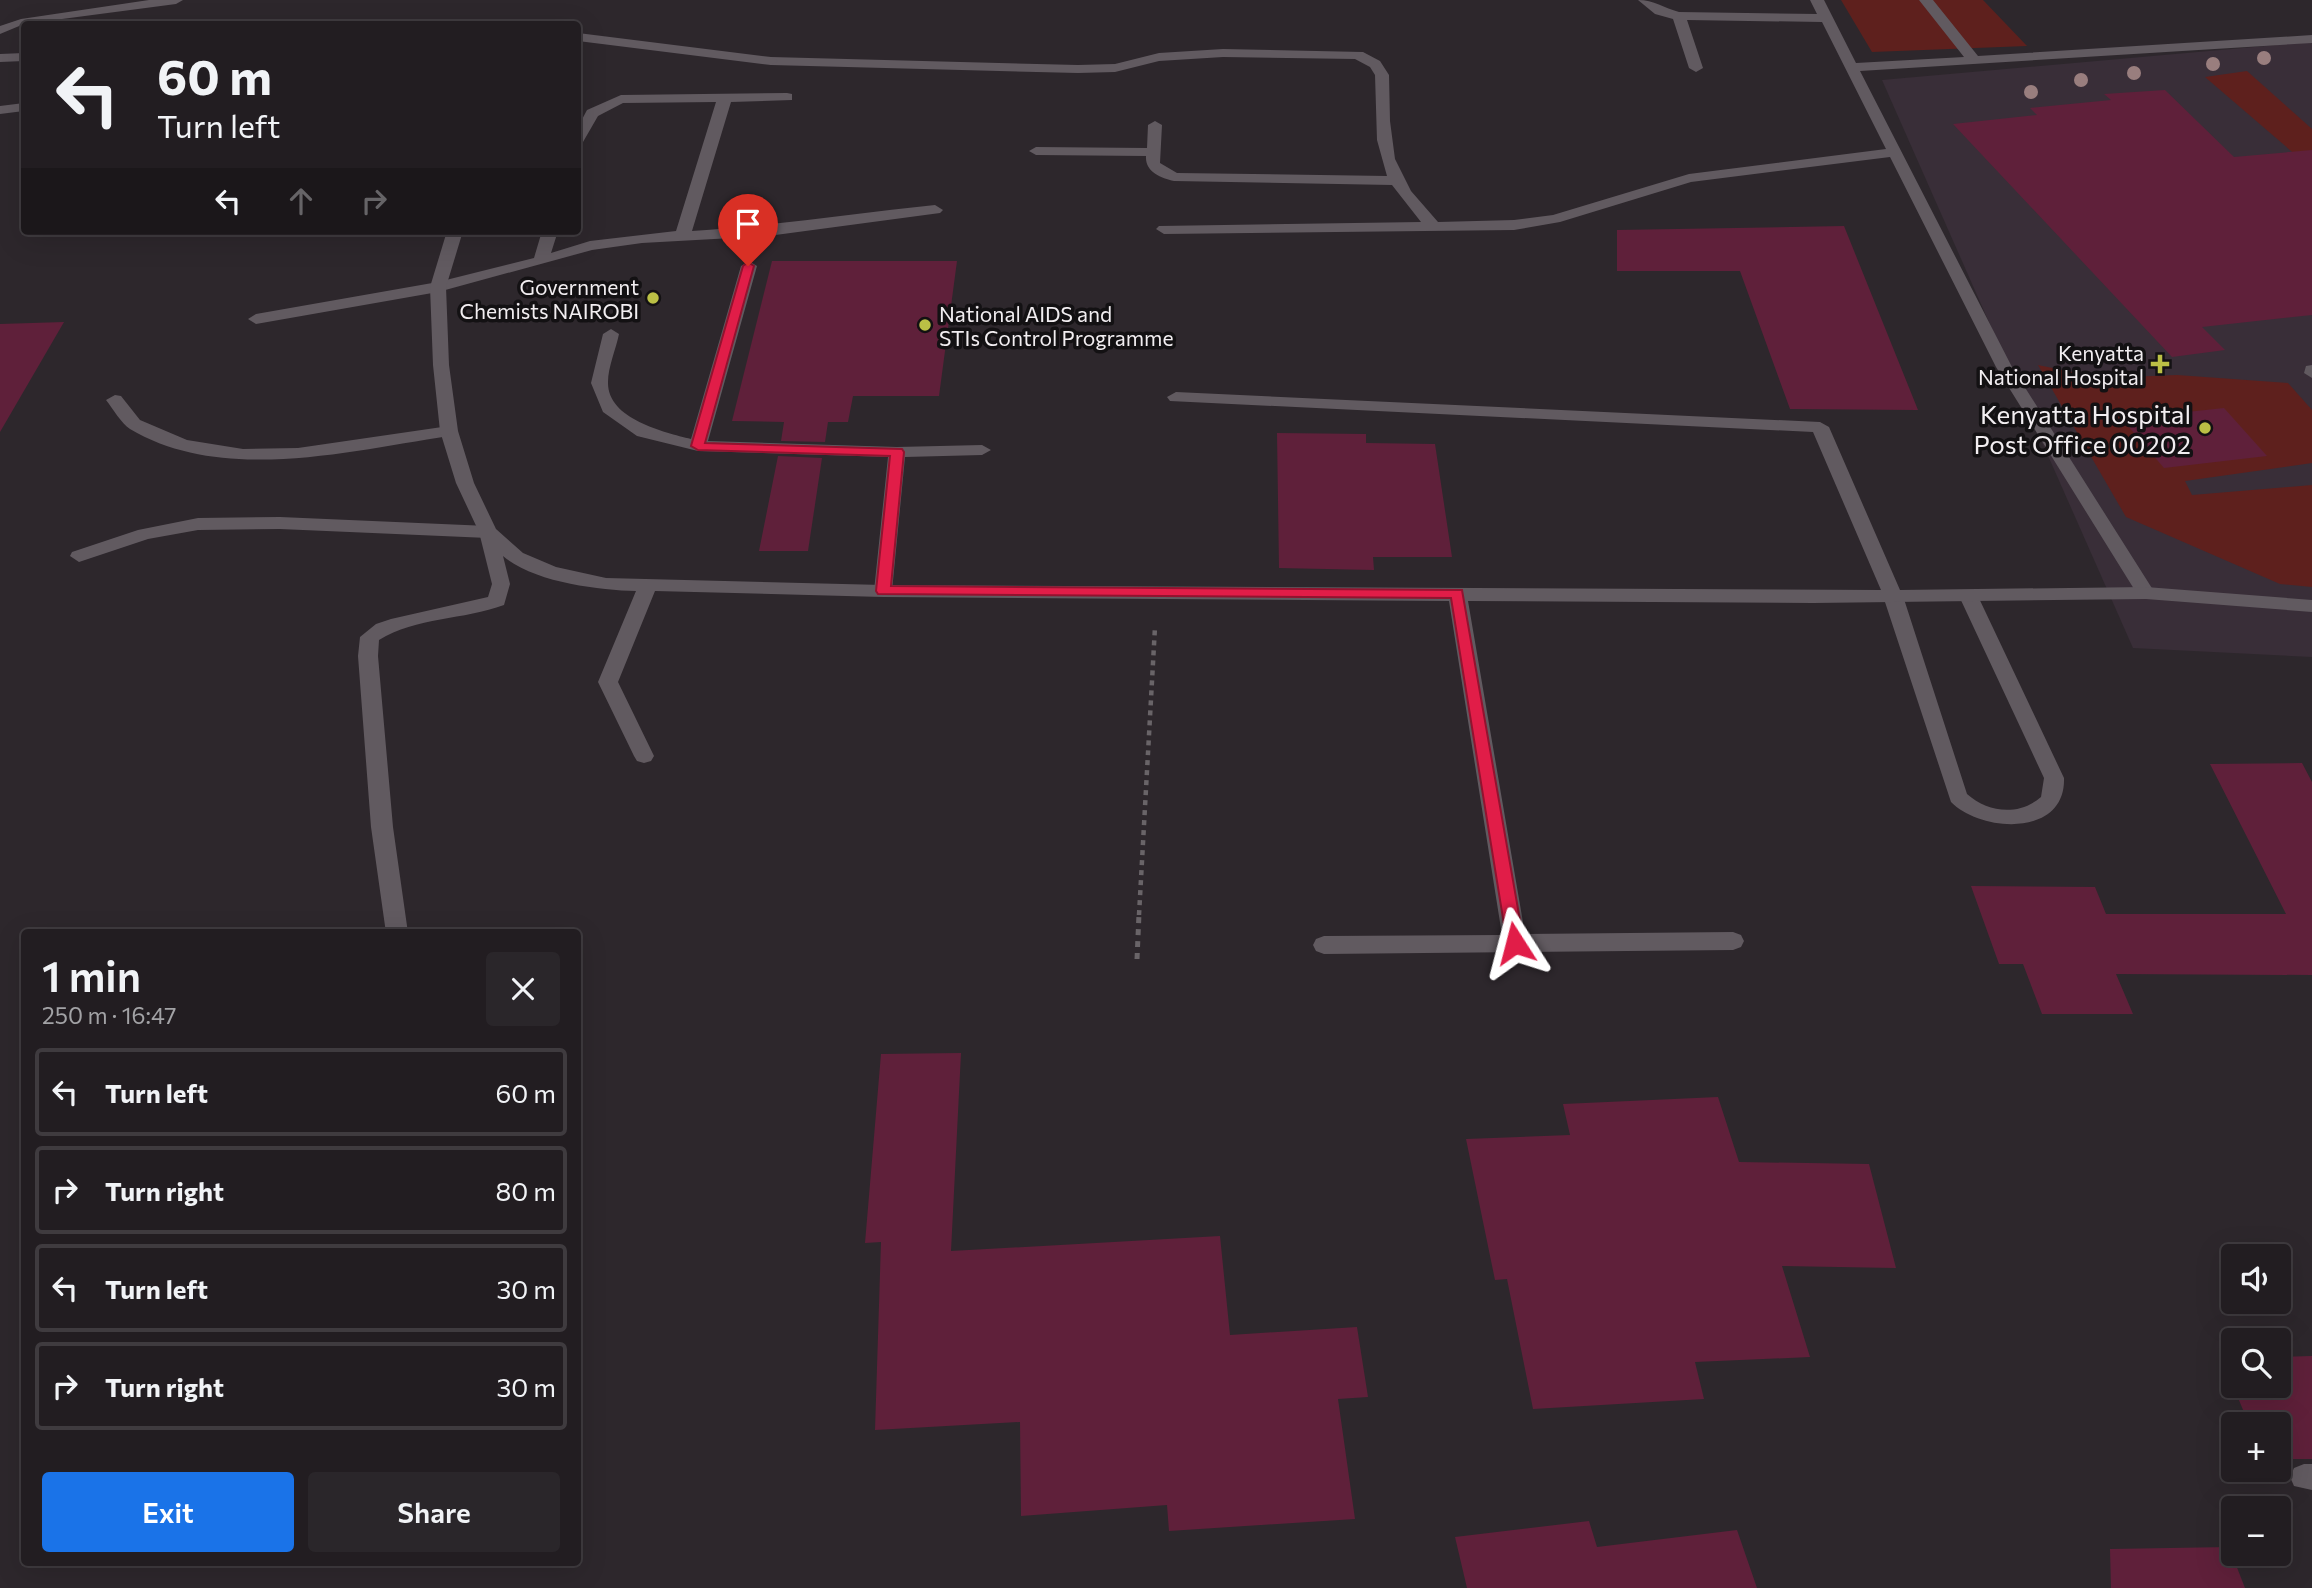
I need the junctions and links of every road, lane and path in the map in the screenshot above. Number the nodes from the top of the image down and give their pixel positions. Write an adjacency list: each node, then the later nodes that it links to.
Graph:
1 (176, 0): 7 (street)
2 (1645, 0): 5 (street)
3 (1817, 0): 6 (street)
4 (1926, 0): 14 (street)
5 (1679, 16): 6 (street); 15 (street)
6 (1826, 18): 16 (street)
7 (34, 21)
8 (21, 23): 9 (street)
9 (0, 30)
10 (581, 37): 26 (street)
11 (2312, 38): 14 (street)
12 (21, 57): 13 (street)
13 (0, 58)
14 (1974, 60): 16 (street)
15 (1696, 68)
16 (1850, 68): 25 (street)
17 (725, 97): 18 (street); 22 (street); 32 (street)
18 (787, 97)
19 (21, 107): 20 (street)
20 (0, 110)
21 (1155, 125): 24 (street)
22 (581, 133)
23 (1036, 151): 24 (street)
24 (1154, 152): 26 (street)
25 (1896, 152): 28 (street); 49 (street)
26 (1395, 181): 28 (street)
27 (934, 210): 32 (street)
28 (1434, 227): 29 (street)
29 (1164, 229)
30 (454, 235): 35 (street)
31 (549, 235): 33 (street)
32 (683, 235): 33 (street)
33 (541, 261): 35 (street)
34 (748, 266): 41 (street)
35 (438, 287): 36 (street); 40 (street)
36 (256, 319)
37 (611, 334): 41 (street)
38 (1176, 397): 51 (street)
39 (115, 400): 40 (street)
40 (449, 431): 44 (street)
41 (698, 446): 43 (street)
42 (982, 450): 43 (street)
43 (897, 452): 47 (street)
44 (488, 533): 45 (street); 46 (street); 55 (street)
45 (79, 556)
46 (648, 586): 47 (street); 54 (street)
47 (883, 591): 48 (street)
48 (1157, 591): 50 (street); 59 (path)
49 (2146, 593): 52 (street); 53 (street)
50 (1457, 594): 51 (street); 57 (street)
51 (1893, 596): 52 (street); 52 (street)
52 (1969, 596)
53 (2312, 606)
54 (645, 756)
55 (396, 929)
56 (1733, 941): 57 (street)
57 (1515, 943): 58 (street)
58 (1324, 945)
59 (1137, 959)

